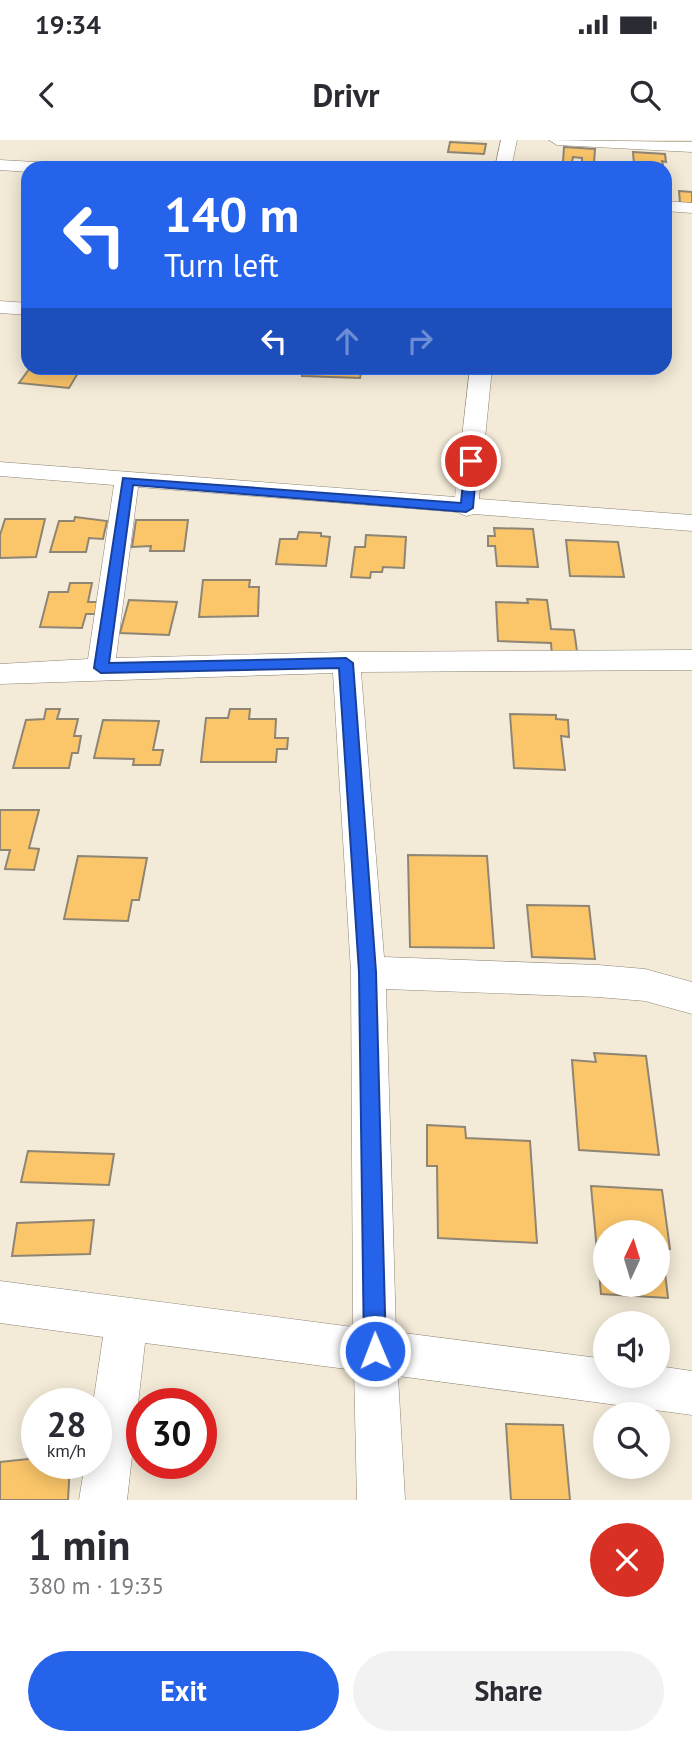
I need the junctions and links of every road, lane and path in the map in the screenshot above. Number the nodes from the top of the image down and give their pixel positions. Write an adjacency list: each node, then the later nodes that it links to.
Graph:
1 (509, 140): 4 (street)
2 (557, 140): 3 (street)
3 (692, 147)
4 (504, 161)
5 (0, 165): 6 (street)
6 (21, 166)
7 (672, 207): 8 (street)
8 (692, 208)
9 (0, 307): 10 (street)
10 (21, 308)
11 (480, 375): 14 (street)
12 (0, 470): 13 (street)
13 (127, 480): 14 (street); 18 (street)
14 (466, 508): 15 (street)
15 (692, 523)
16 (692, 660): 17 (street)
17 (346, 663): 18 (street); 20 (street)
18 (101, 668): 19 (street)
19 (0, 674)
20 (368, 972): 21 (street); 24 (street)
21 (692, 998)
22 (0, 1302): 23 (street)
23 (127, 1318): 24 (street); 26 (street)
24 (375, 1351): 25 (street); 27 (street)
25 (692, 1394)
26 (103, 1500)
27 (381, 1500)

